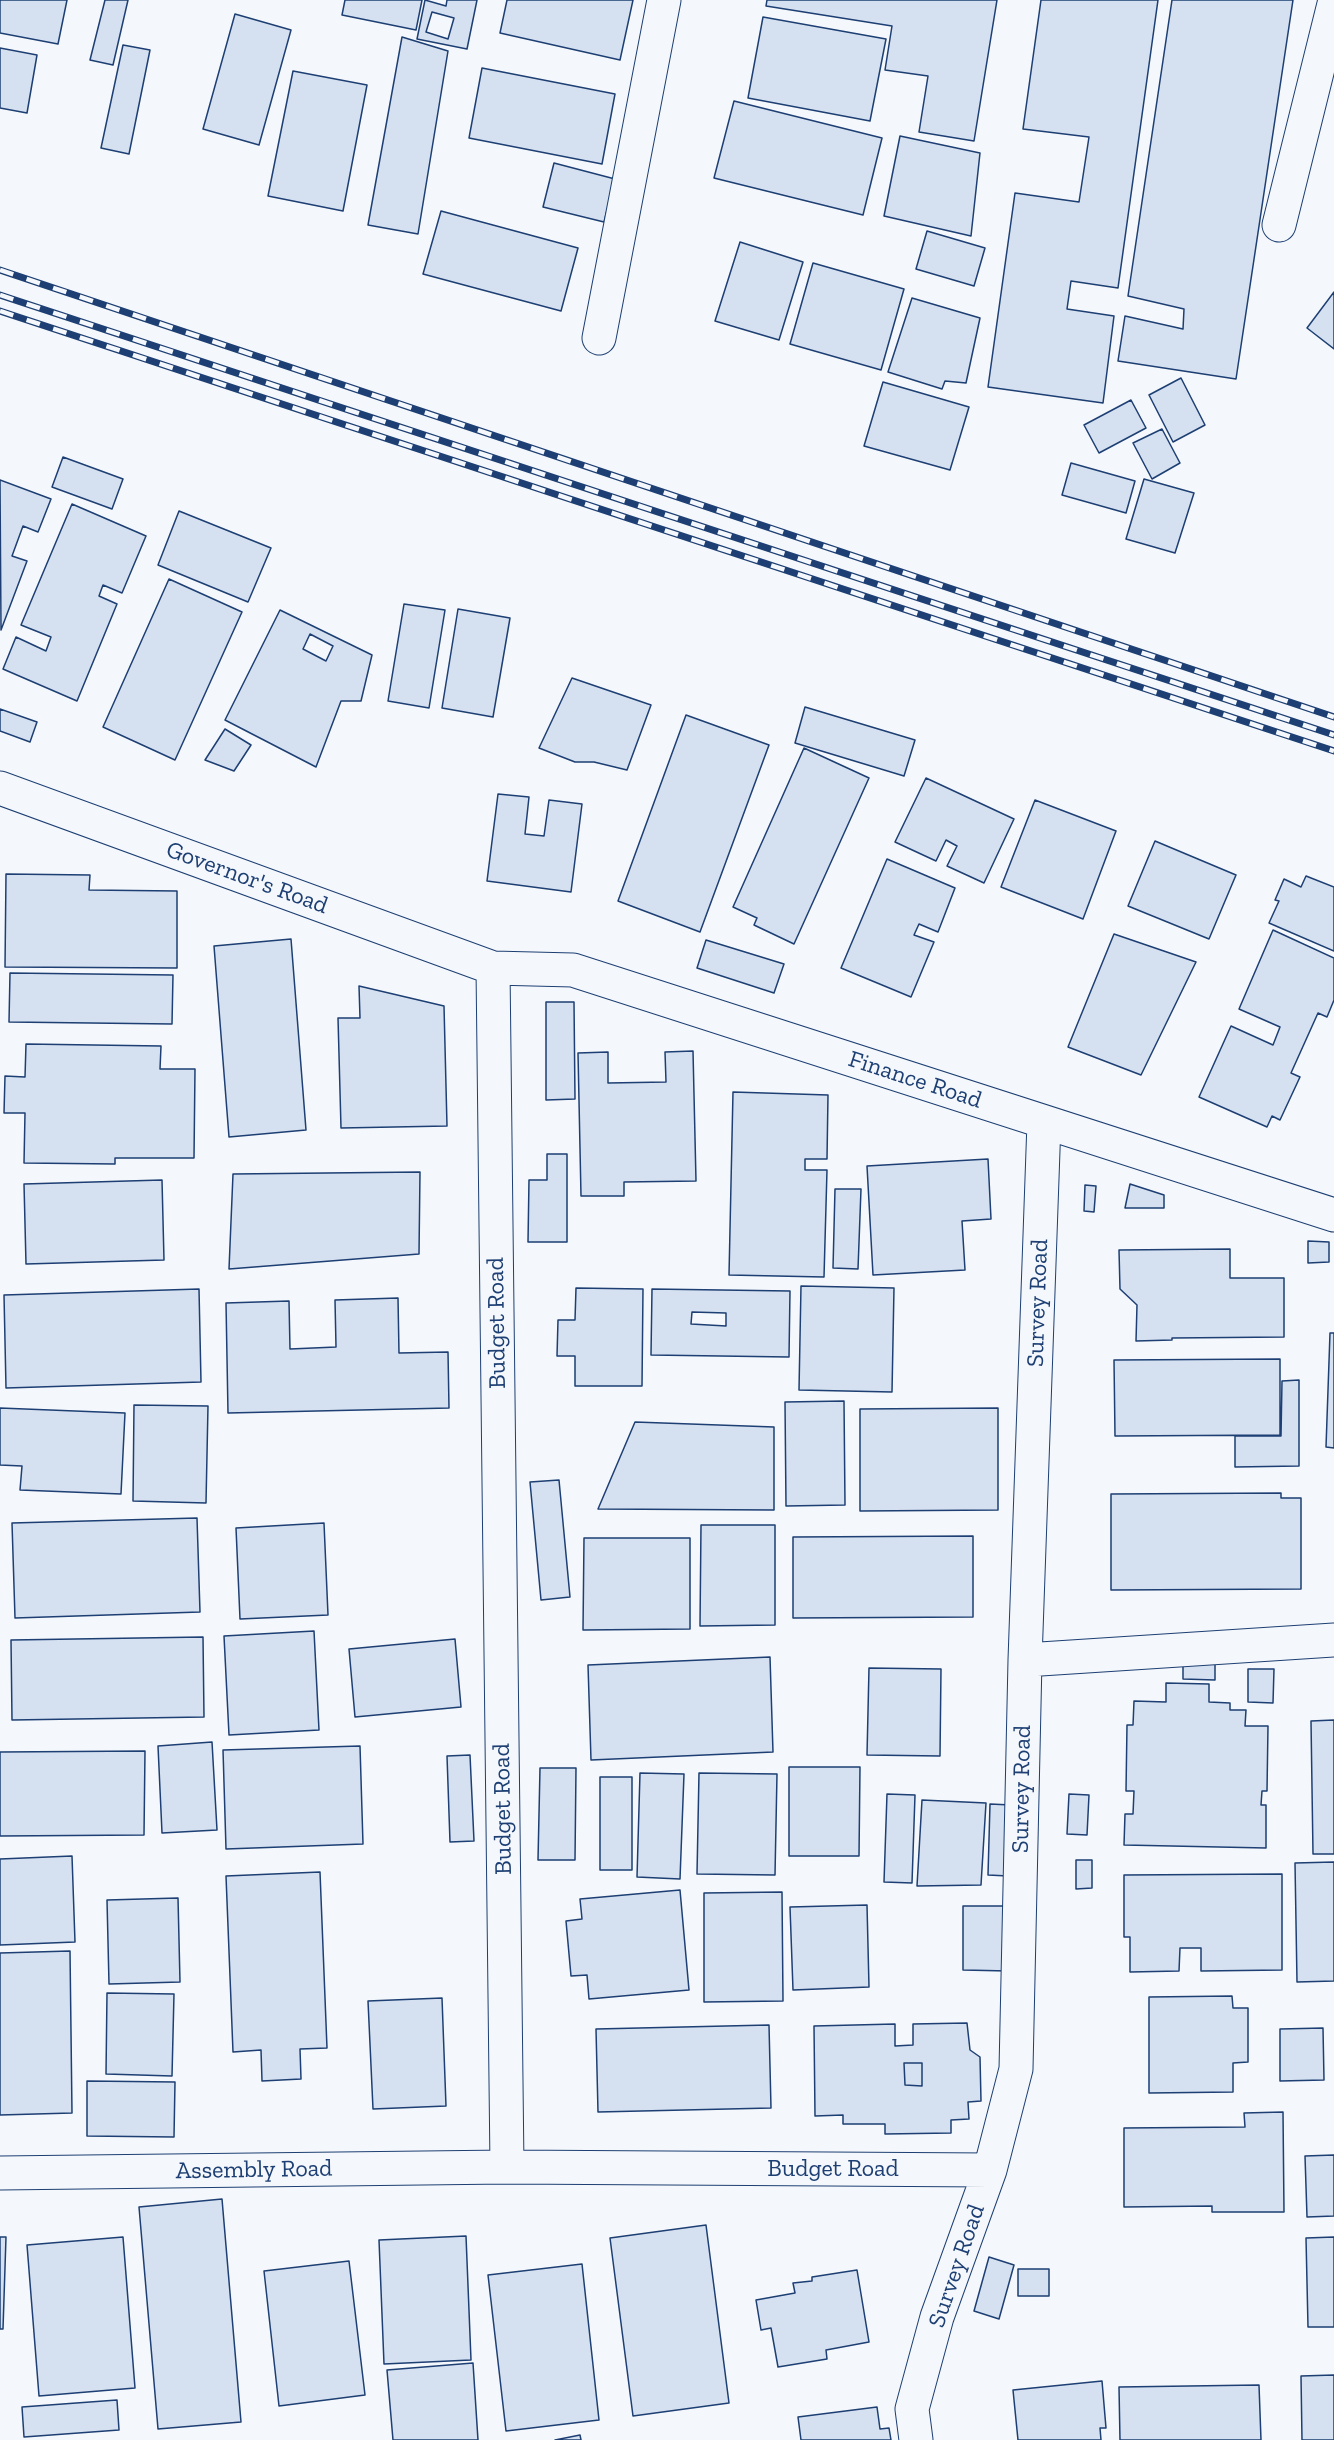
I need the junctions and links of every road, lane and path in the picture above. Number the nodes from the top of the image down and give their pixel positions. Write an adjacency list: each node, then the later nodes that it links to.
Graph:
1 (664, 0): 4 (street)
2 (1334, 4): 3 (street)
3 (1279, 225)
4 (599, 338)
5 (0, 788): 6 (street, Governor's Road)
6 (493, 968): 7 (street, Finance Road); 11 (street, Budget Road)
7 (1044, 1122): 8 (street, Finance Road); 10 (street, Survey Road)
8 (1334, 1215)
9 (1334, 1640): 10 (street)
10 (1025, 1660): 12 (street, Survey Road)
11 (507, 2167): 12 (street, Budget Road); 13 (street, Assembly Road)
12 (990, 2170): 14 (street, Survey Road)
13 (0, 2174)
14 (916, 2440)

